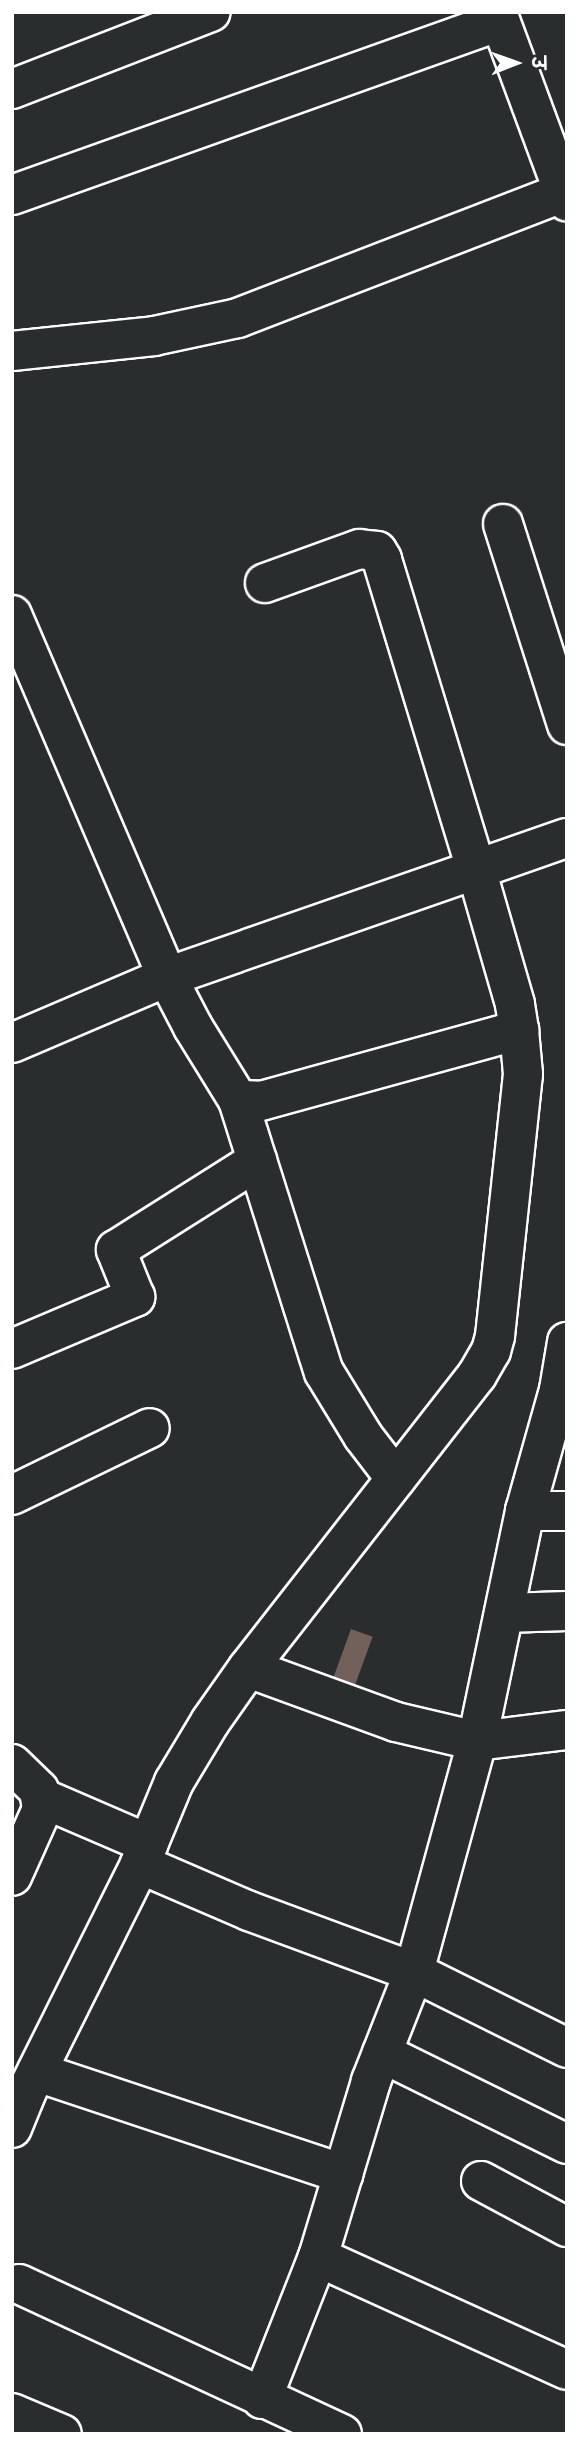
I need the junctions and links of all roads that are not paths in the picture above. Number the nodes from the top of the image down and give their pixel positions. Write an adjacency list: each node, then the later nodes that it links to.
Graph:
1 (211, 12): 3 (street)
2 (498, 17): 4 (street); 5 (street)
3 (12, 89)
4 (12, 195)
5 (566, 195): 6 (street)
6 (12, 351)
7 (503, 524): 10 (street)
8 (265, 583): 12 (street)
9 (12, 615): 13 (street)
10 (567, 725)
11 (567, 838): 12 (street)
12 (476, 869): 13 (street); 14 (street)
13 (167, 977): 15 (street); 16 (street)
14 (519, 1030): 16 (street); 22 (street)
15 (12, 1043)
16 (238, 1100): 17 (street)
17 (257, 1161): 19 (street); 22 (street)
18 (567, 1342): 20 (street)
19 (12, 1349)
20 (563, 1390): 24 (street)
21 (150, 1428): 23 (street)
22 (396, 1479): 28 (street)
23 (12, 1495)
24 (525, 1511): 25 (street); 27 (street)
25 (567, 1511)
26 (567, 1611): 27 (street)
27 (504, 1613): 30 (street)
28 (248, 1668): 30 (street); 33 (street)
29 (567, 1730): 30 (street)
30 (477, 1741): 35 (street)
31 (12, 1765): 32 (street)
32 (41, 1798): 33 (street); 34 (street)
33 (144, 1854): 35 (street); 38 (street)
34 (12, 1877)
35 (414, 1972): 36 (street); 37 (street)
36 (567, 2048)
37 (382, 2053): 40 (street); 41 (street)
38 (37, 2072): 39 (street); 41 (street)
39 (12, 2128)
40 (567, 2144)
41 (343, 2174): 44 (street)
42 (481, 2181): 43 (street)
43 (567, 2227)
44 (318, 2257): 46 (street); 47 (street)
45 (15, 2287): 47 (street)
46 (567, 2370)
47 (261, 2399): 50 (street)
48 (12, 2413): 49 (street)
49 (62, 2434)
50 (342, 2434)

